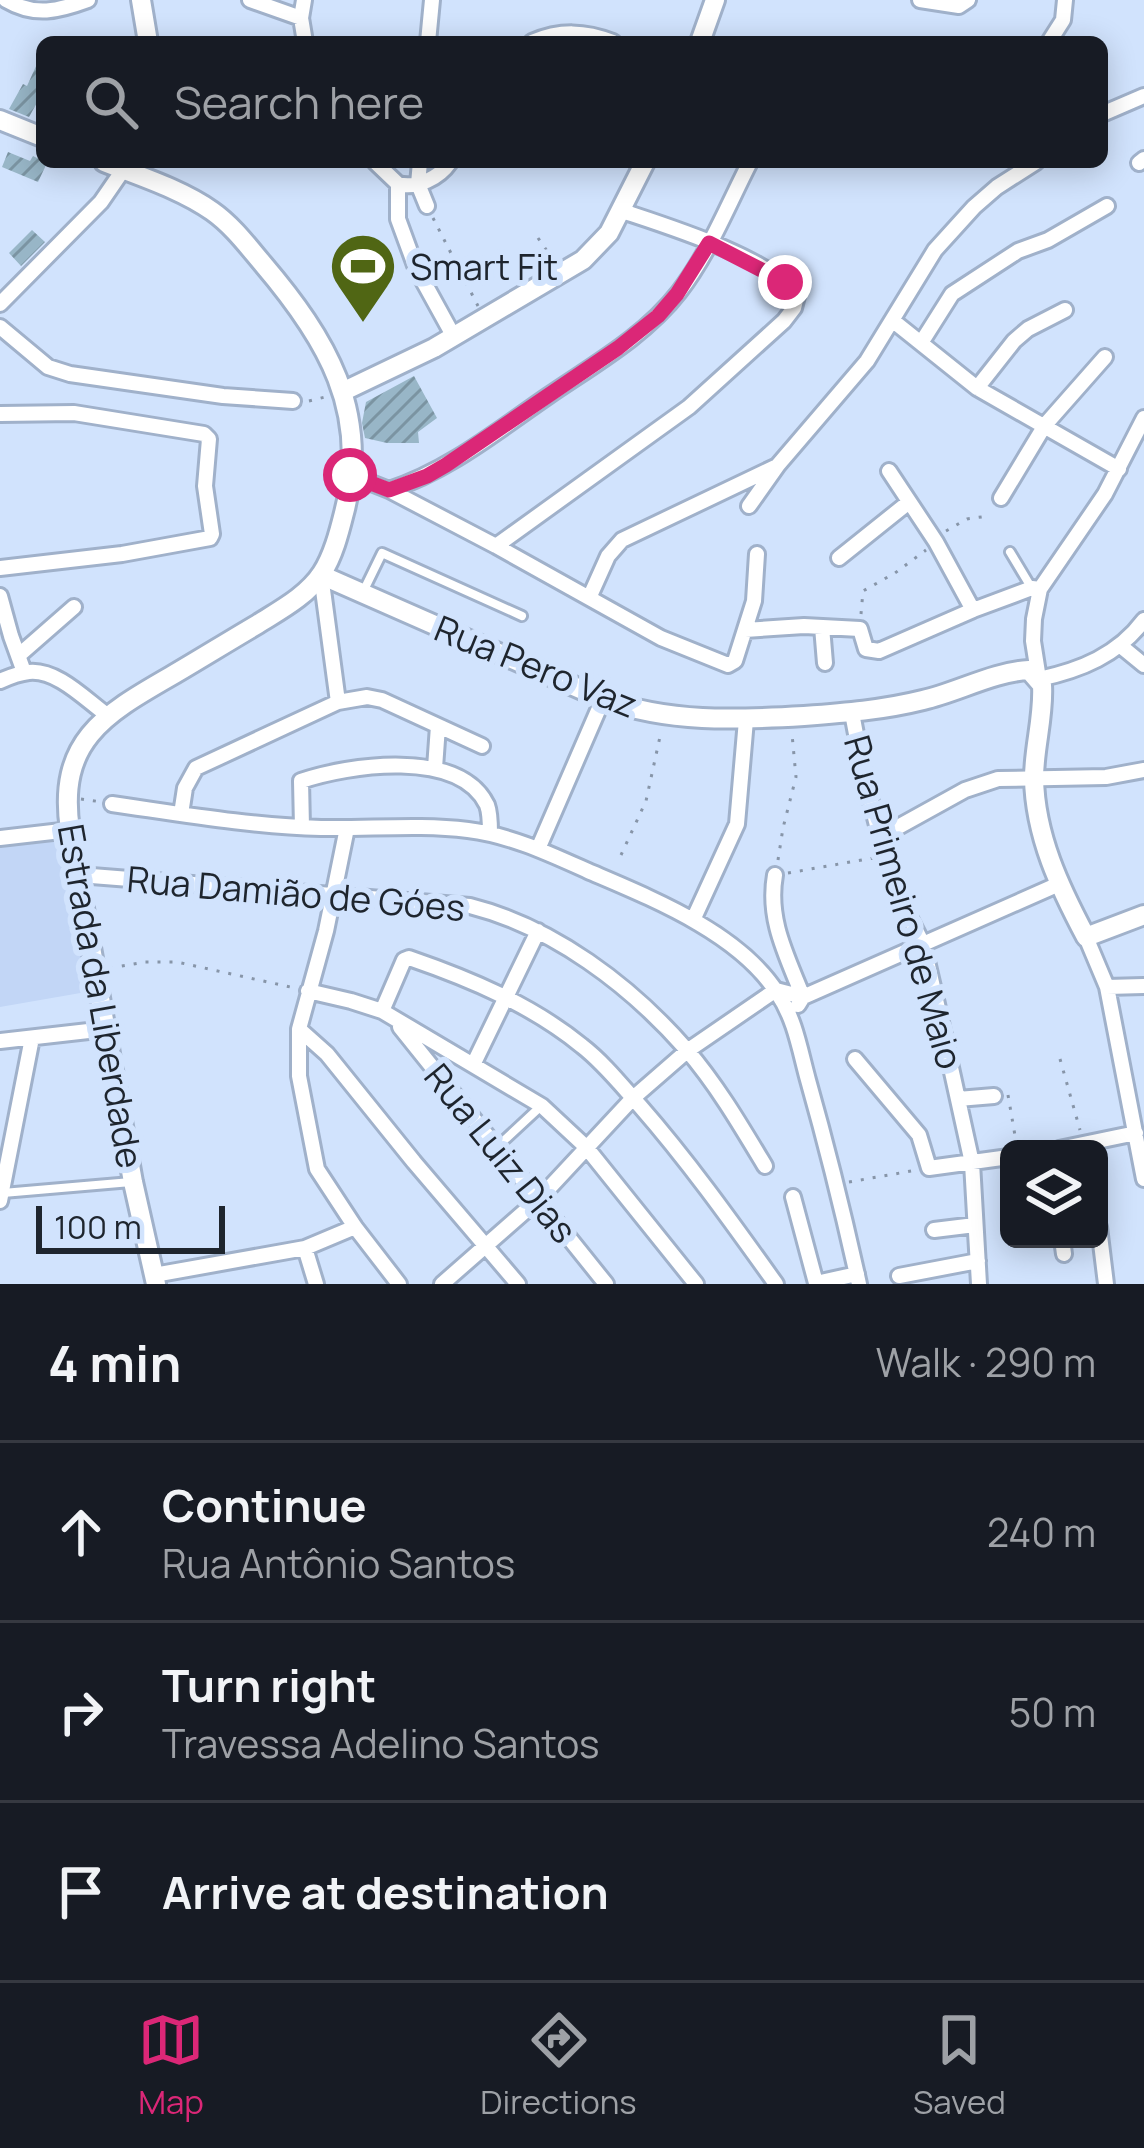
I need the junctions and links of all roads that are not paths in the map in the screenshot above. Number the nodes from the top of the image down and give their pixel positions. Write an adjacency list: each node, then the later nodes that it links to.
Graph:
1 (5, 0): 2 (street)
2 (88, 0)
3 (250, 0): 11 (street)
4 (304, 0): 11 (street)
5 (432, 0): 14 (street)
6 (716, 0): 17 (main road)
7 (920, 0): 8 (street)
8 (968, 0)
9 (1065, 0): 18 (street)
10 (143, 1): 12 (main road)
11 (301, 18): 13 (street)
12 (147, 36)
13 (304, 36)
14 (429, 36)
15 (552, 36): 16 (street)
16 (591, 36)
17 (704, 36)
18 (1053, 36)
19 (1144, 96): 20 (street)
20 (1108, 111)
21 (0, 120): 22 (main road)
22 (36, 135)
23 (123, 168): 37 (street)
24 (128, 168): 45 (main road, Estrada da Liberdade)
25 (380, 168): 32 (street)
26 (419, 168): 31 (street)
27 (446, 168): 31 (street)
28 (642, 168): 35 (main road)
29 (748, 168): 36 (street)
30 (1027, 168): 39 (street)
31 (418, 184): 32 (street); 33 (street)
32 (399, 190): 41 (street)
33 (427, 206)
34 (1107, 206): 42 (street)
35 (622, 211): 36 (street); 41 (main road)
36 (709, 243): 54 (street); 58 (street)
37 (0, 304)
38 (1065, 310): 44 (street)
39 (892, 320): 42 (street); 50 (street)
40 (0, 327): 46 (street)
41 (454, 337): 45 (main road)
42 (921, 344): 44 (street)
43 (1105, 357): 49 (street)
44 (977, 388): 49 (street)
45 (342, 392): 53 (main road, Estrada da Liberdade)
46 (292, 401)
47 (0, 414): 62 (street)
48 (1144, 418): 51 (street)
49 (1045, 425): 51 (street); 55 (street)
50 (778, 465): 57 (street); 67 (street)
51 (1119, 469): 64 (street)
52 (889, 471): 56 (street)
53 (350, 475): 54 (street); 63 (main road, Estrada da Liberdade)
54 (389, 490): 58 (street)
55 (1001, 499)
56 (909, 502): 61 (street); 69 (street)
57 (749, 506)
58 (496, 547): 67 (street)
59 (1010, 552): 64 (lane)
60 (758, 554): 73 (street)
61 (839, 558)
62 (0, 568)
63 (321, 575): 65 (main road, Rua Pero Vaz); 82 (street); 84 (main road, Estrada da Liberdade)
64 (1036, 589): 69 (street); 79 (street)
65 (363, 593): 70 (lane); 81 (main road, Rua Pero Vaz)
66 (0, 596): 75 (street)
67 (590, 596): 73 (street)
68 (74, 607): 75 (street)
69 (973, 610): 72 (street)
70 (523, 616)
71 (1144, 620): 74 (street)
72 (822, 627): 73 (street); 76 (street)
73 (745, 630)
74 (1122, 646): 77 (street); 79 (street)
75 (18, 656): 78 (street)
76 (825, 663)
77 (1144, 665)
78 (25, 672): 80 (street); 84 (street)
79 (1039, 679): 83 (main road, Rua Pero Vaz); 90 (main road)
80 (0, 681)
81 (603, 699): 85 (main road, Rua Pero Vaz); 99 (street)
82 (338, 702): 86 (street); 92 (street)
83 (852, 712): 85 (main road, Rua Pero Vaz); 97 (street, Rua Primeiro de Maio)
84 (107, 715): 95 (main road, Estrada da Liberdade)
85 (746, 720): 105 (street)
86 (438, 726): 87 (street); 88 (street)
87 (482, 746)
88 (435, 768): 93 (street); 96 (street)
89 (1144, 770): 90 (street)
90 (1034, 778): 97 (street); 102 (main road)
91 (112, 804): 92 (street)
92 (181, 814): 93 (street)
93 (302, 827): 94 (street)
94 (347, 828): 96 (street); 103 (street)
95 (70, 830): 98 (street); 100 (main road, Estrada da Liberdade)
96 (490, 833): 99 (street)
97 (880, 837): 108 (street, Rua Primeiro de Maio)
98 (0, 838)
99 (538, 849): 105 (street)
100 (79, 875): 103 (street, Rua Damião de Góes); 118 (main road, Estrada da Liberdade)
101 (776, 875): 114 (street)
102 (1058, 884): 107 (main road); 108 (street)
103 (334, 896): 106 (street, Rua Damião de Góes); 112 (street)
104 (1144, 915): 107 (main road)
105 (693, 920): 111 (street)
106 (538, 931): 113 (street); 122 (street, Rua Damião de Góes)
107 (1086, 937): 110 (street)
108 (923, 944): 114 (street); 129 (street, Rua Primeiro de Maio)
109 (1144, 986): 110 (street)
110 (1107, 988): 131 (street)
111 (776, 990): 114 (street); 116 (street); 122 (street)
112 (308, 991): 115 (street); 119 (street)
113 (505, 996): 115 (street); 125 (street); 128 (street)
114 (803, 997): 116 (street)
115 (382, 1011): 117 (street)
116 (790, 1016): 151 (street)
117 (397, 1022): 123 (street); 126 (street, Rua Luiz Dias)
118 (106, 1029): 120 (street); 139 (main road, Estrada da Liberdade)
119 (299, 1029): 144 (street); 146 (street)
120 (32, 1038): 121 (street); 140 (street)
121 (0, 1041)
122 (687, 1051): 128 (street); 137 (street, Rua Damião de Góes)
123 (451, 1052): 125 (street); 126 (street)
124 (855, 1059): 136 (street)
125 (473, 1065): 130 (street)
126 (436, 1074): 133 (street, Rua Luiz Dias)
127 (1001, 1095): 129 (street)
128 (633, 1098): 134 (street); 160 (street)
129 (958, 1099): 136 (street, Rua Primeiro de Maio)
130 (542, 1106): 133 (lane); 134 (street)
131 (1136, 1133): 132 (street); 138 (street)
132 (1107, 1140)
133 (497, 1147): 142 (street, Rua Luiz Dias)
134 (586, 1147): 142 (street); 159 (street)
135 (1000, 1158): 136 (street)
136 (972, 1163): 143 (street, Rua Primeiro de Maio)
137 (765, 1166)
138 (1144, 1179)
139 (133, 1182): 140 (lane); 152 (main road, Estrada da Liberdade)
140 (1, 1197)
141 (794, 1197): 153 (street)
142 (539, 1199): 146 (street); 158 (street, Rua Luiz Dias)
143 (975, 1225): 145 (street); 149 (street, Rua Primeiro de Maio)
144 (355, 1227): 147 (street); 155 (street)
145 (934, 1230)
146 (487, 1245): 156 (street); 157 (street)
147 (305, 1248): 152 (street); 154 (street)
148 (1102, 1248): 162 (street)
149 (978, 1262): 150 (street); 161 (street, Rua Primeiro de Maio)
150 (899, 1276)
151 (858, 1279): 153 (street)
152 (155, 1280)
153 (816, 1283)
154 (316, 1284)
155 (399, 1284)
156 (442, 1284)
157 (518, 1284)
158 (605, 1284)
159 (696, 1284)
160 (776, 1284)
161 (980, 1284)
162 (1106, 1284)

